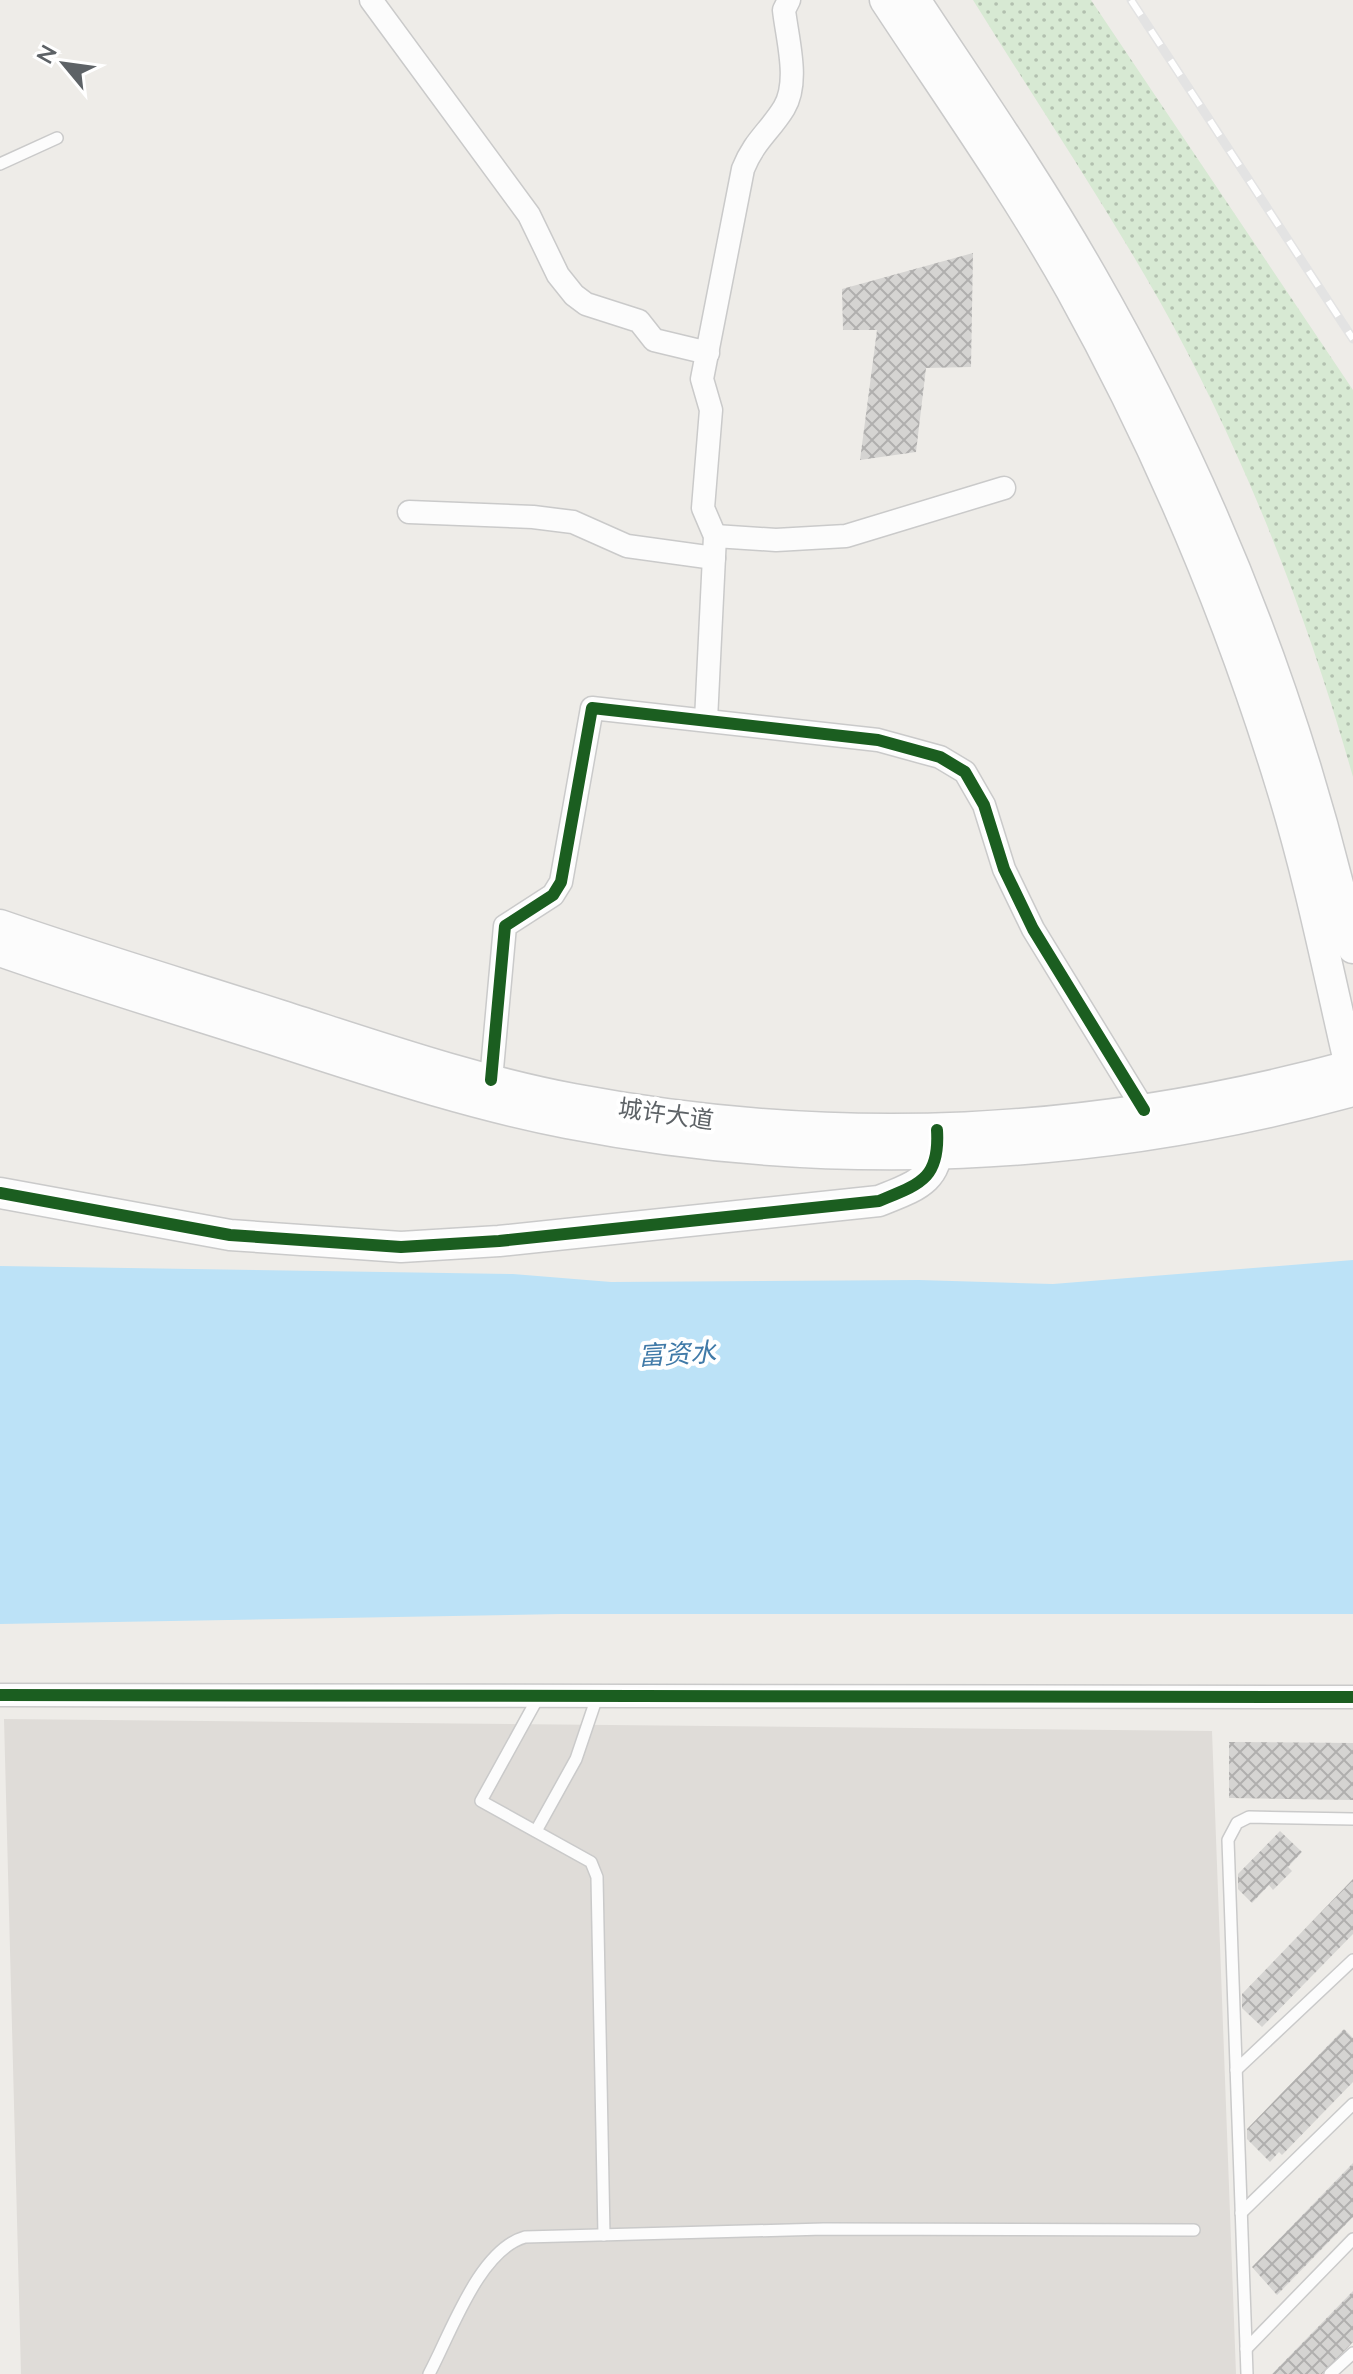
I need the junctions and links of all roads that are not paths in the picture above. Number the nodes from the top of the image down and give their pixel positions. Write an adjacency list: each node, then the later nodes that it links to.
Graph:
1 (371, 0): 7 (street)
2 (789, 0): 7 (street)
3 (885, 0): 15 (main road)
4 (915, 0): 13 (main road)
5 (57, 138): 6 (lane)
6 (0, 164)
7 (708, 353): 10 (street)
8 (1004, 488): 10 (street)
9 (409, 512): 10 (street)
10 (715, 547): 11 (street)
11 (706, 720): 16 (street); 17 (street)
12 (0, 925): 16 (main road, 城许大道)
13 (1353, 948)
14 (0, 951): 18 (main road, 城许大道)
15 (1352, 1075): 17 (main road, 城许大道); 18 (main road, 城许大道)
16 (491, 1080): 18 (main road, 城许大道)
17 (1144, 1110): 18 (main road, 城许大道)
18 (937, 1142): 19 (main road)
19 (0, 1193)
20 (540, 1694): 21 (street); 22 (street); 25 (lane)
21 (598, 1694): 23 (street); 25 (lane)
22 (0, 1695)
23 (1353, 1697)
24 (1353, 1819): 27 (lane)
25 (536, 1831): 31 (lane)
26 (1353, 1960): 27 (lane)
27 (1236, 2070): 29 (lane)
28 (1353, 2104): 29 (lane)
29 (1241, 2213): 33 (lane)
30 (1194, 2230): 31 (lane)
31 (604, 2235): 35 (lane)
32 (1353, 2239): 33 (lane)
33 (1246, 2349): 36 (lane)
34 (1353, 2353): 37 (lane)
35 (429, 2374)
36 (1247, 2374)
37 (1330, 2374)

